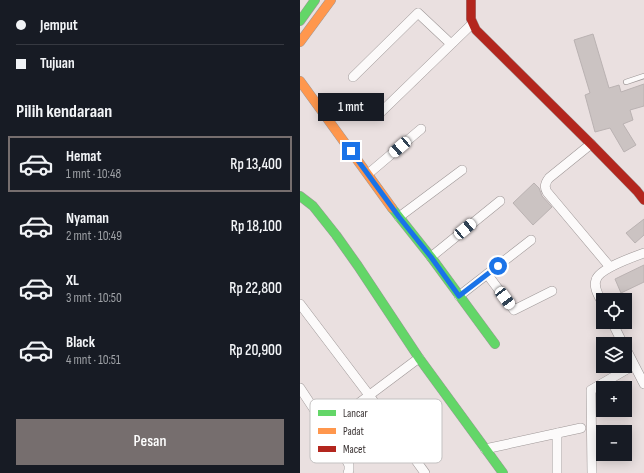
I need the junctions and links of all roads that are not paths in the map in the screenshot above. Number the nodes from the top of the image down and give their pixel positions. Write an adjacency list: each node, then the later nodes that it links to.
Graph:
1 (314, 0): 4 (main road)
2 (331, 0): 6 (main road)
3 (471, 0): 5 (main road)
4 (300, 21)
5 (472, 24): 7 (street); 14 (main road)
6 (300, 42)
7 (451, 44): 9 (street); 12 (street)
8 (644, 76): 11 (lane)
9 (353, 77)
10 (300, 81): 16 (main road)
11 (626, 82)
12 (380, 113)
13 (421, 129): 16 (street)
14 (591, 144): 18 (main road); 24 (street)
15 (462, 170): 20 (street)
16 (368, 174): 20 (main road)
17 (300, 196): 31 (main road)
18 (644, 200)
19 (500, 201): 23 (street)
20 (399, 217): 23 (main road)
21 (531, 240): 25 (street)
22 (644, 253): 24 (street)
23 (431, 257): 28 (main road)
24 (610, 267): 27 (street)
25 (487, 274): 26 (street); 28 (street)
26 (552, 291)
27 (599, 293)
28 (459, 296): 30 (main road)
29 (300, 304): 36 (street)
30 (495, 344)
31 (419, 358): 36 (street); 42 (main road)
32 (632, 361): 33 (street)
33 (634, 365): 34 (street); 49 (street)
34 (644, 384)
35 (300, 388): 39 (street)
36 (369, 395): 37 (street); 38 (street)
37 (364, 399)
38 (372, 399)
39 (310, 402)
40 (581, 428): 41 (street)
41 (558, 433): 42 (street); 48 (street)
42 (485, 449): 47 (main road)
43 (348, 463): 45 (street)
44 (418, 463): 46 (street)
45 (348, 473)
46 (425, 473)
47 (503, 473)
48 (557, 473)
49 (592, 473)

